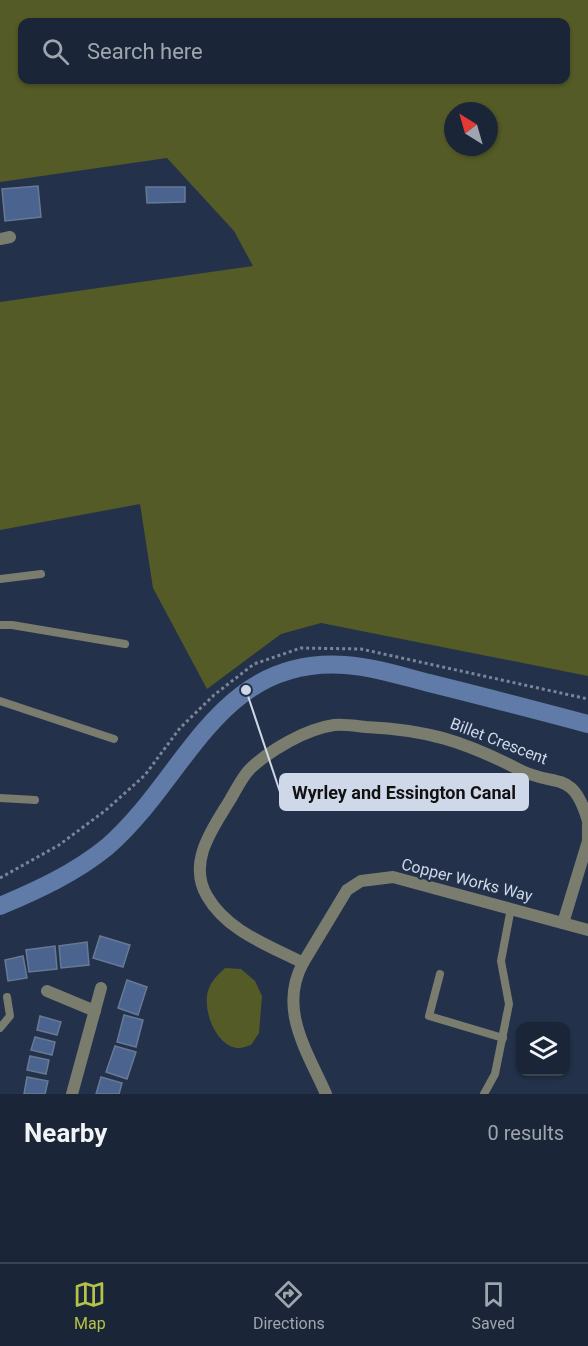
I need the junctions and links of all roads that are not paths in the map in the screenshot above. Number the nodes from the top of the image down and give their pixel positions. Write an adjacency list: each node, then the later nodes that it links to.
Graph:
1 (41, 574): 2 (lane)
2 (0, 579)
3 (0, 625): 4 (lane)
4 (125, 644)
5 (0, 701): 6 (lane)
6 (114, 740)
7 (0, 798): 8 (lane)
8 (35, 801)
9 (588, 823): 11 (street, Billet Crescent); 13 (street, Billet Crescent)
10 (511, 908): 11 (street, Copper Works Way); 13 (street, Copper Works Way); 20 (lane)
11 (563, 923): 12 (street, Copper Works Way)
12 (588, 930)
13 (303, 963): 22 (street, Copper Works Way)
14 (440, 974): 20 (lane)
15 (101, 988): 18 (street)
16 (47, 991): 18 (street)
17 (7, 997): 19 (lane)
18 (95, 1011): 21 (street)
19 (0, 1028)
20 (502, 1038): 23 (lane)
21 (72, 1094)
22 (326, 1094)
23 (484, 1094)

